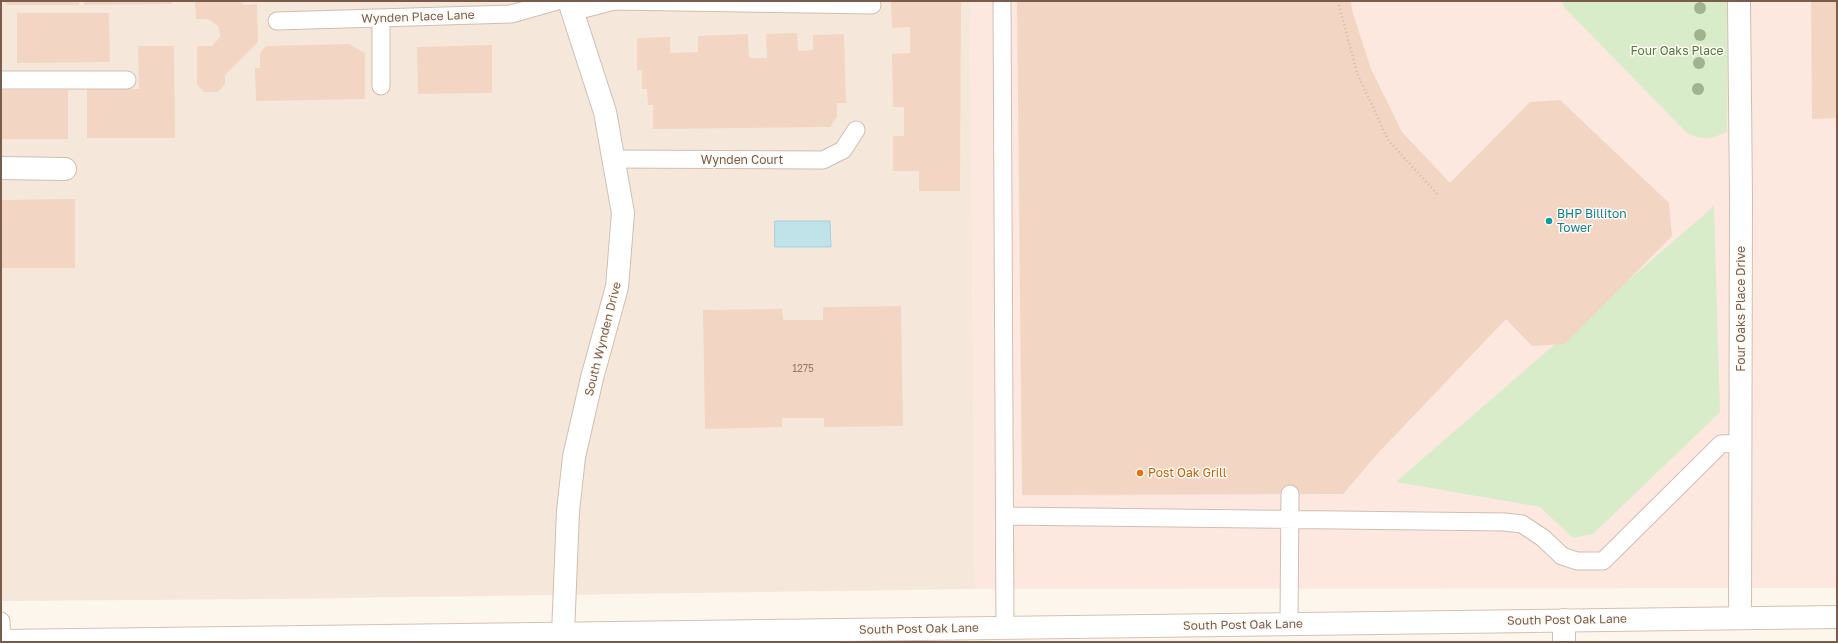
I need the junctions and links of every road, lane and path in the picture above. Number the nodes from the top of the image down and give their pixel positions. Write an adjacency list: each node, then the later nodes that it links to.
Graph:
1 (1002, 1): 18 (lane)
2 (1338, 1): 15 (path)
3 (1739, 1): 16 (main road, Four Oaks Place Drive)
4 (872, 4): 5 (lane, Wynden Place Lane)
5 (566, 5): 6 (lane, Wynden Place Lane); 12 (main road, South Wynden Drive)
6 (381, 18): 7 (lane, Wynden Place Lane); 10 (lane)
7 (277, 21)
8 (1, 80): 9 (lane)
9 (128, 80)
10 (381, 86)
11 (856, 130): 12 (lane, Wynden Court)
12 (613, 159): 25 (main road, South Wynden Drive)
13 (1, 168): 14 (main road)
14 (65, 168)
15 (1438, 195)
16 (1740, 443): 19 (lane); 21 (main road, Four Oaks Place Drive)
17 (1290, 494): 19 (lane)
18 (1005, 516): 19 (lane); 24 (lane)
19 (1289, 519): 23 (lane)
20 (1837, 617): 21 (main road, South Post Oak Lane)
21 (1740, 618): 22 (main road, South Post Oak Lane)
22 (1564, 620): 23 (main road, South Post Oak Lane); 29 (main road)
23 (1289, 624): 24 (main road, South Post Oak Lane)
24 (1005, 628): 27 (main road, South Post Oak Lane)
25 (563, 634): 27 (main road, South Post Oak Lane); 28 (main road, South Post Oak Lane)
26 (2, 635): 28 (main road, South Post Oak Lane)
27 (825, 636)
28 (274, 640)
29 (1564, 642)

